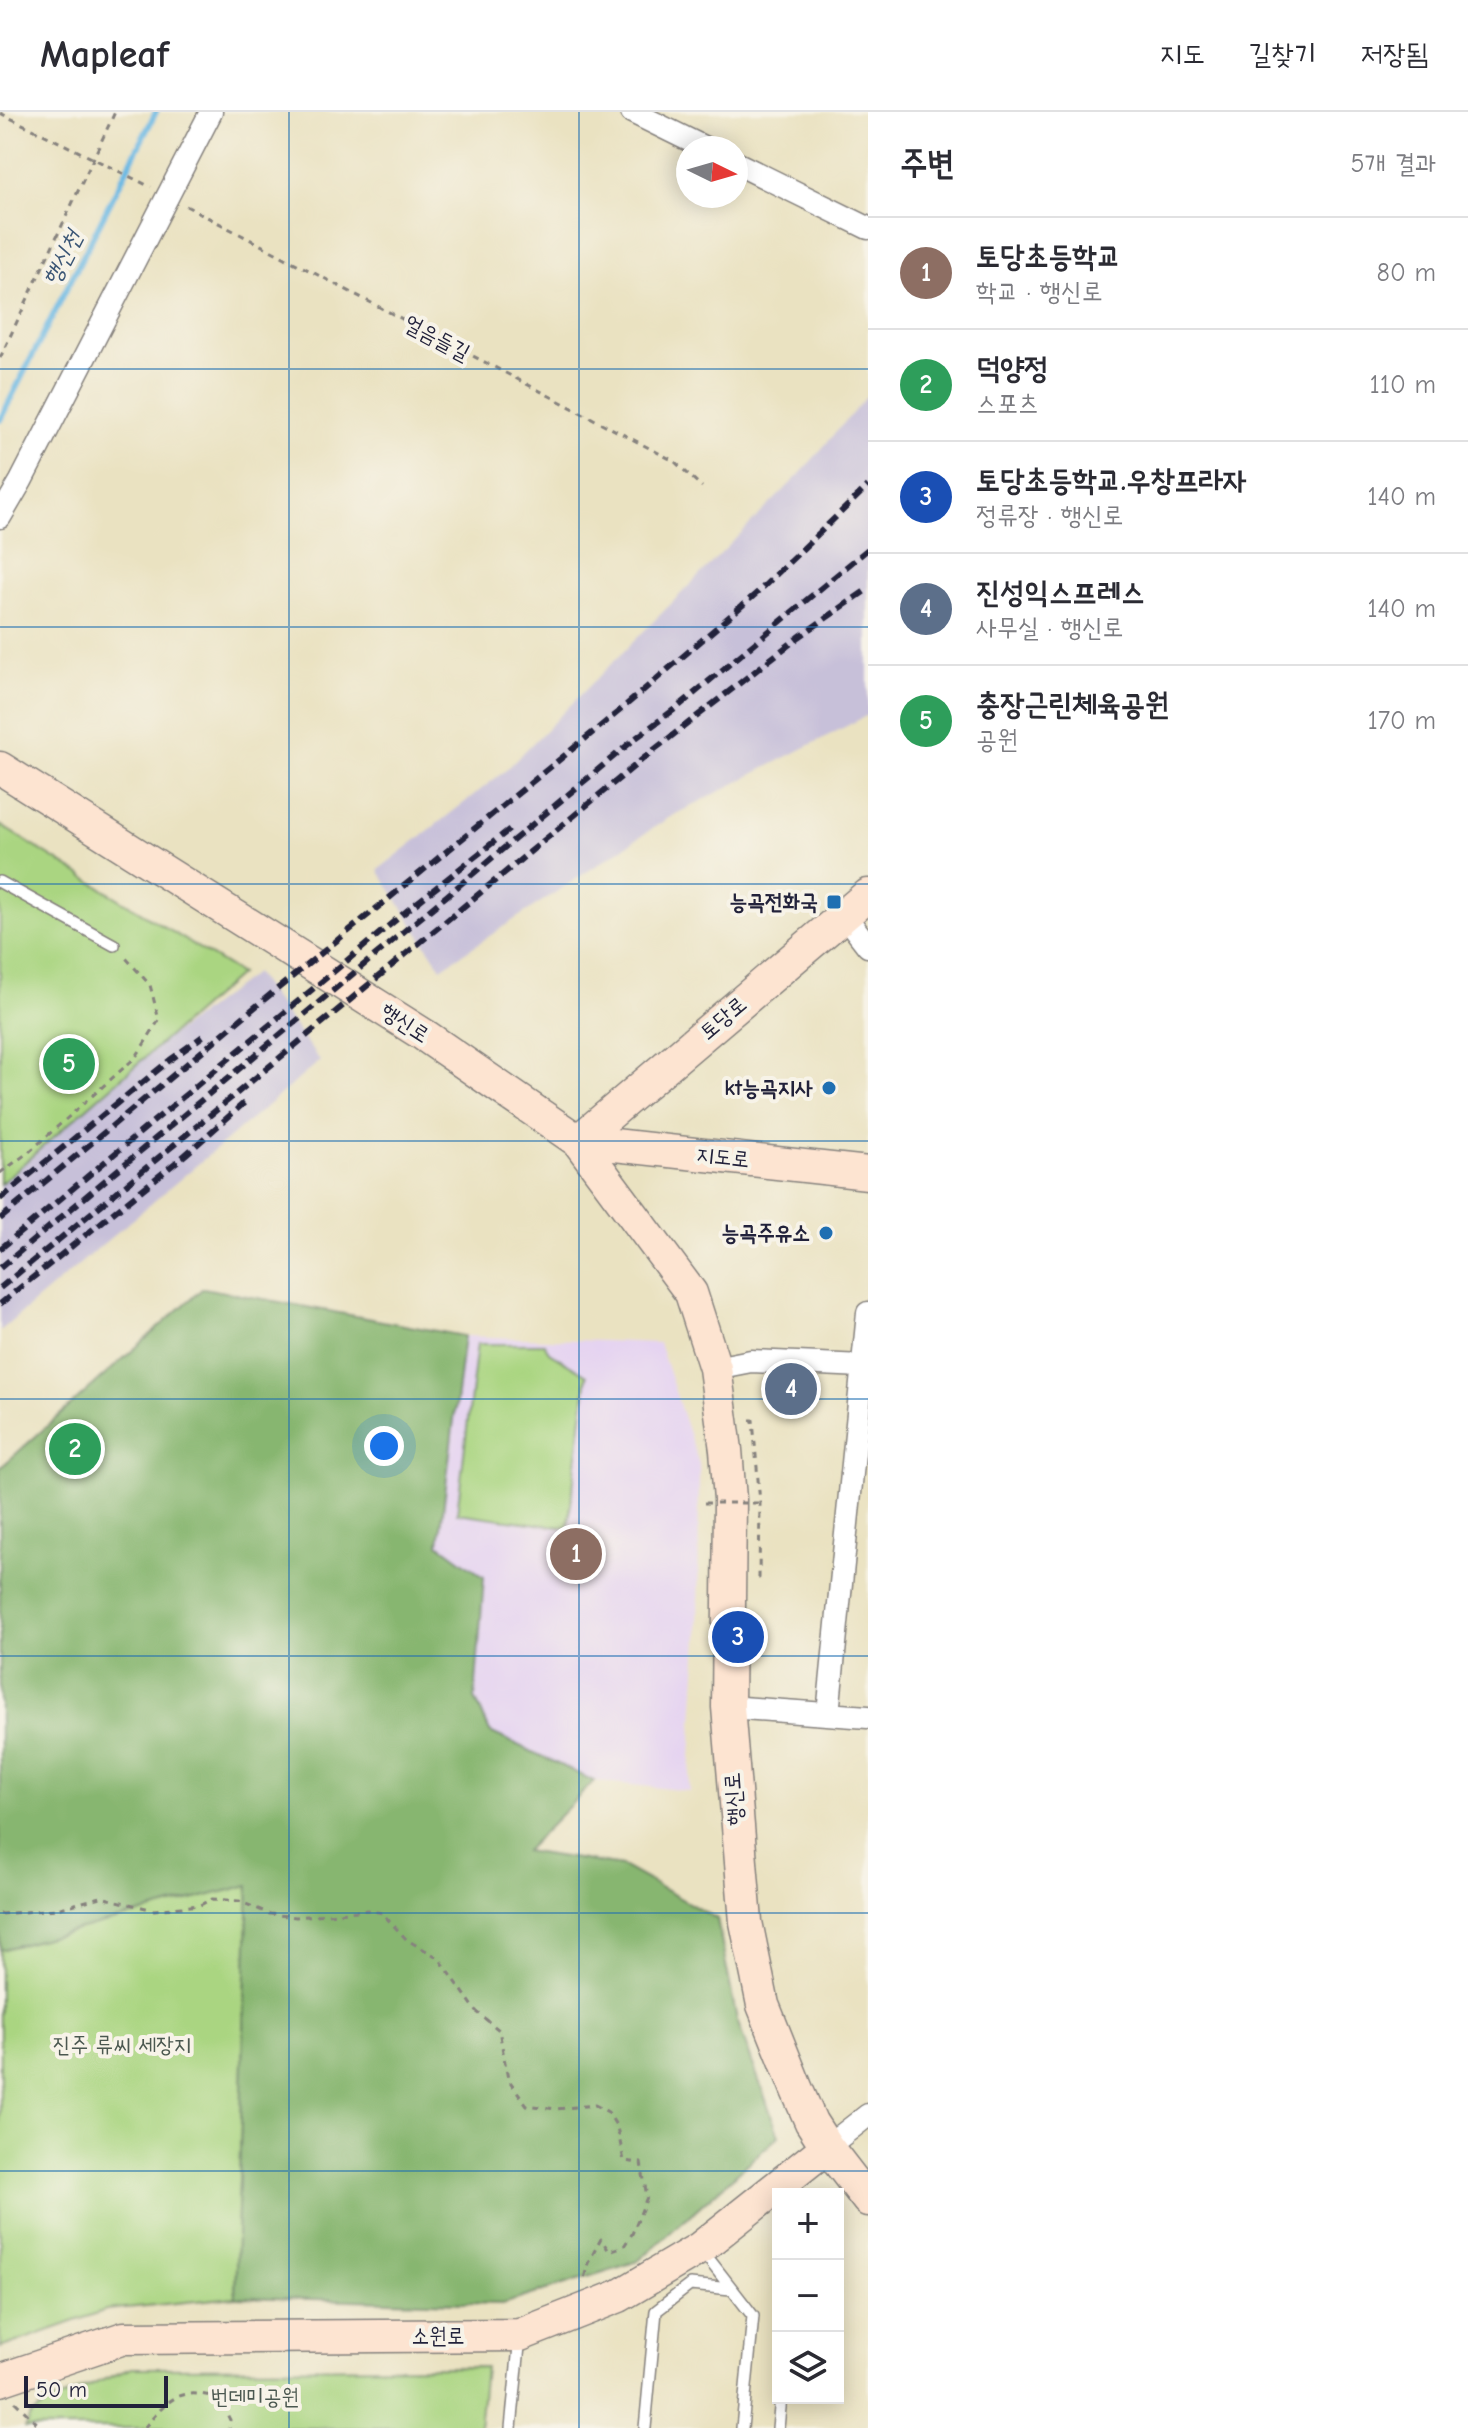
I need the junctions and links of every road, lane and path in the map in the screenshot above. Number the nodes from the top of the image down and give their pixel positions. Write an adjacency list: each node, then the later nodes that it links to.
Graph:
1 (115, 112): 6 (path)
2 (211, 112): 8 (street)
3 (632, 112): 5 (street)
4 (0, 113): 6 (path)
5 (681, 136)
6 (91, 159): 8 (path, 얼음들길); 10 (path)
7 (748, 169): 9 (street)
8 (164, 194): 11 (path, 얼음들길); 12 (street)
9 (868, 228)
10 (0, 358)
11 (702, 487)
12 (0, 517)
13 (0, 768): 18 (main road, 행신로)
14 (0, 882): 16 (lane)
15 (856, 905): 17 (street); 18 (main road, 토당로)
16 (114, 945): 19 (path)
17 (868, 946)
18 (578, 1141): 20 (main road, 지도로); 23 (main road, 행신로)
19 (0, 1173)
20 (868, 1173)
21 (868, 1313): 22 (street)
22 (863, 1366): 23 (street); 29 (street)
23 (715, 1368): 28 (main road, 행신로)
24 (753, 1420): 26 (path)
25 (704, 1503): 26 (path, bridge)
26 (760, 1503): 27 (path)
27 (759, 1578)
28 (728, 1707): 29 (street); 33 (main road, 행신로)
29 (828, 1714): 30 (street)
30 (868, 1717)
31 (0, 1914): 37 (path)
32 (868, 2115): 33 (street)
33 (827, 2147): 34 (main road, 행신로); 35 (main road, 소원로)
34 (868, 2200)
35 (700, 2248): 36 (lane); 38 (main road, 소원로)
36 (731, 2289): 45 (lane); 46 (lane)
37 (581, 2291)
38 (520, 2335): 39 (main road, 소원로); 44 (lane)
39 (7, 2391): 41 (path)
40 (780, 2404): 47 (lane)
41 (42, 2428)
42 (144, 2428): 43 (path)
43 (229, 2428)
44 (511, 2428)
45 (645, 2428)
46 (742, 2428)
47 (778, 2428)

